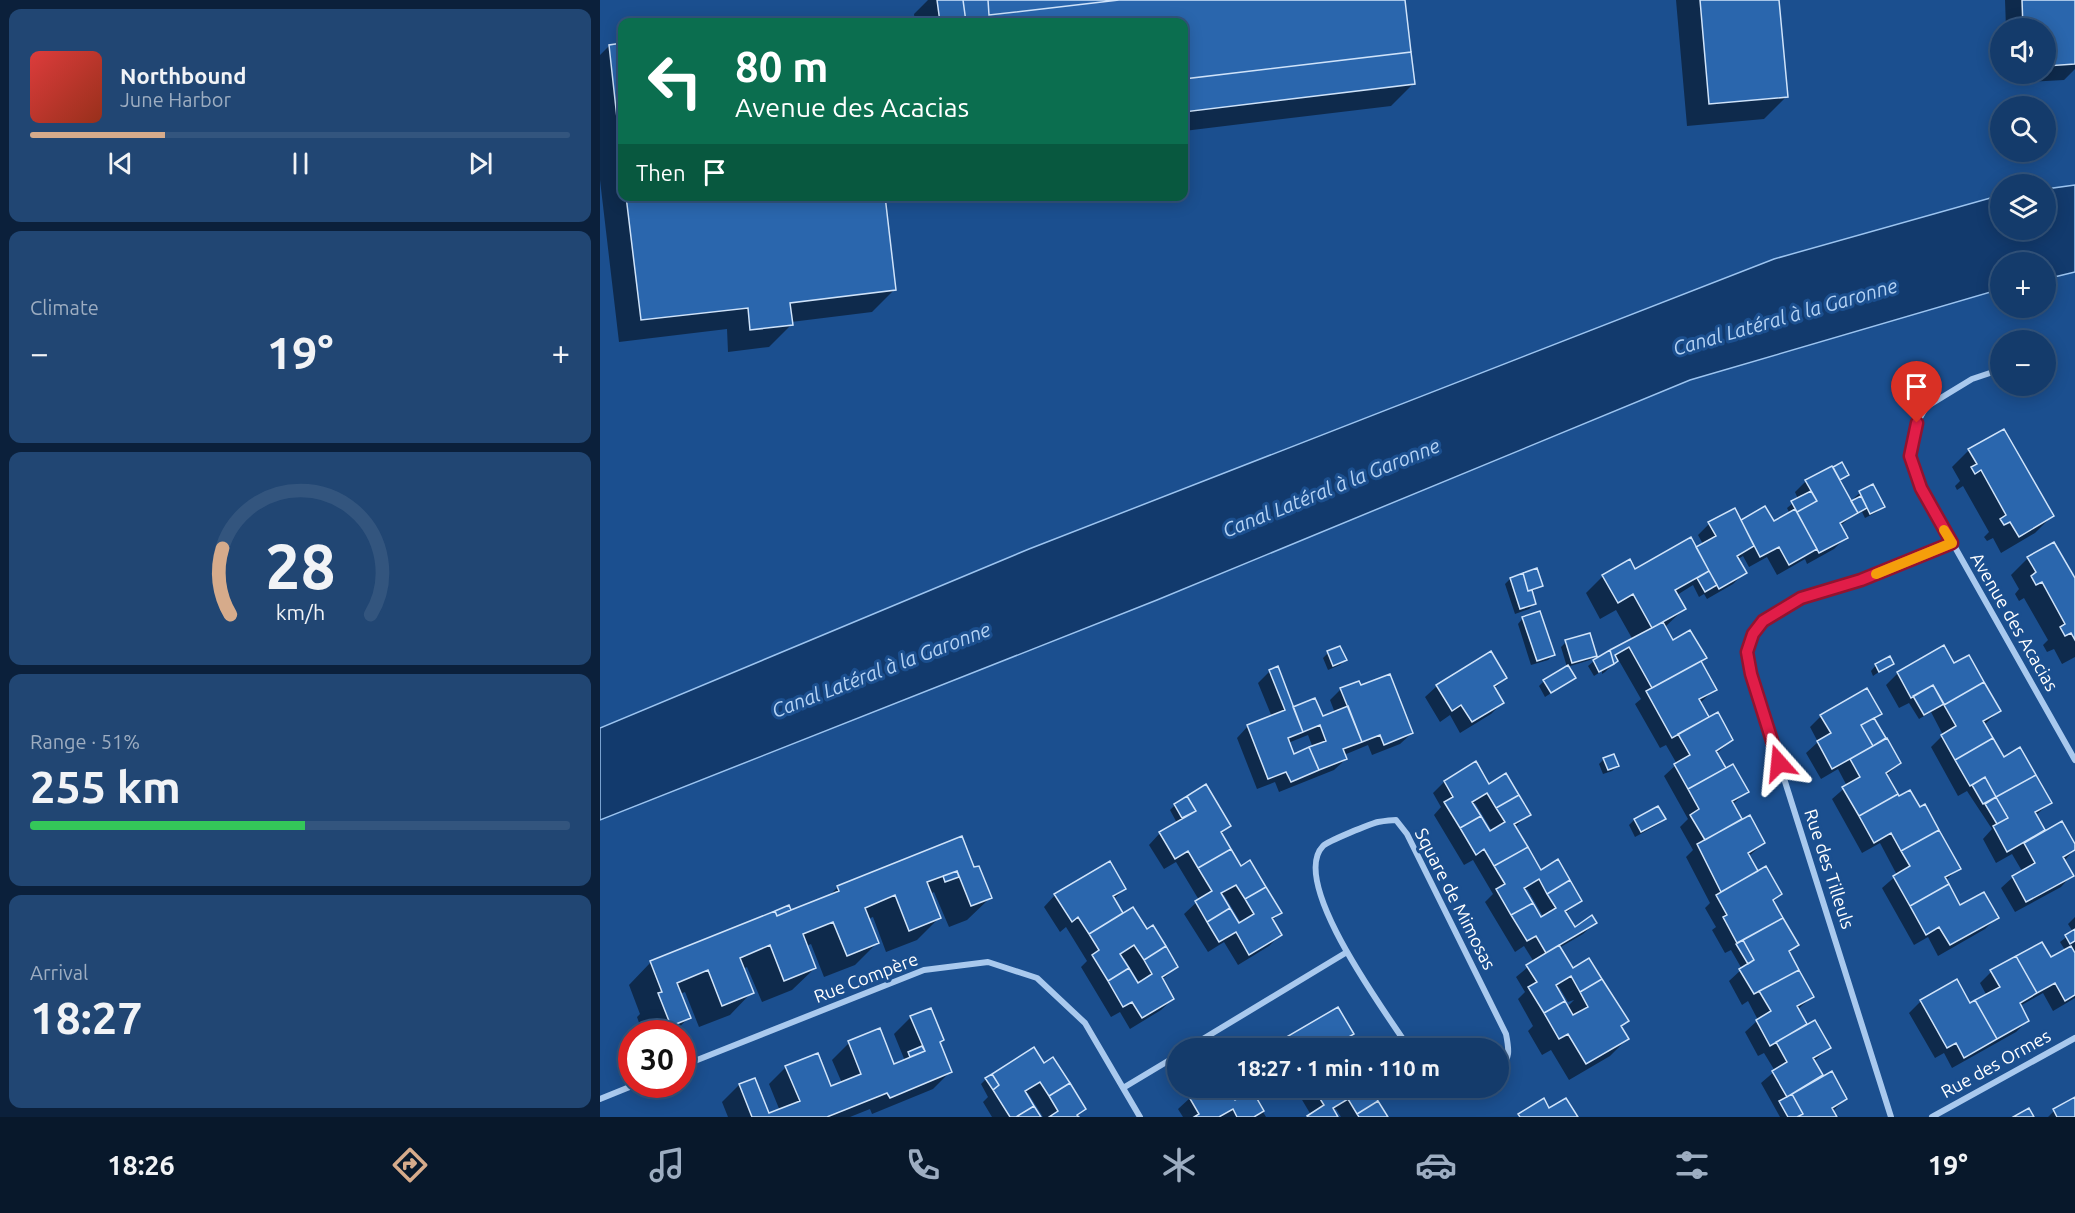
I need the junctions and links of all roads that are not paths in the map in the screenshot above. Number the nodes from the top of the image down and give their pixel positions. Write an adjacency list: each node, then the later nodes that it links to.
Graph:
1 (1990, 373): 2 (street, Avenue des Acacias)
2 (1952, 543): 3 (street, Avenue des Acacias); 15 (street, Rue des Tilleuls)
3 (2075, 760)
4 (1347, 952): 5 (street); 6 (street, Square de Mimosas); 7 (street, Square de Mimosas)
5 (1205, 1038)
6 (1402, 1038)
7 (1507, 1038)
8 (2075, 1038): 16 (street, Rue des Ormes)
9 (696, 1060): 11 (street, Rue Compère)
10 (1167, 1062): 11 (street)
11 (1123, 1088): 14 (street, Rue Compère)
12 (618, 1092): 13 (street)
13 (600, 1100)
14 (1140, 1117)
15 (1891, 1117)
16 (1932, 1117)

